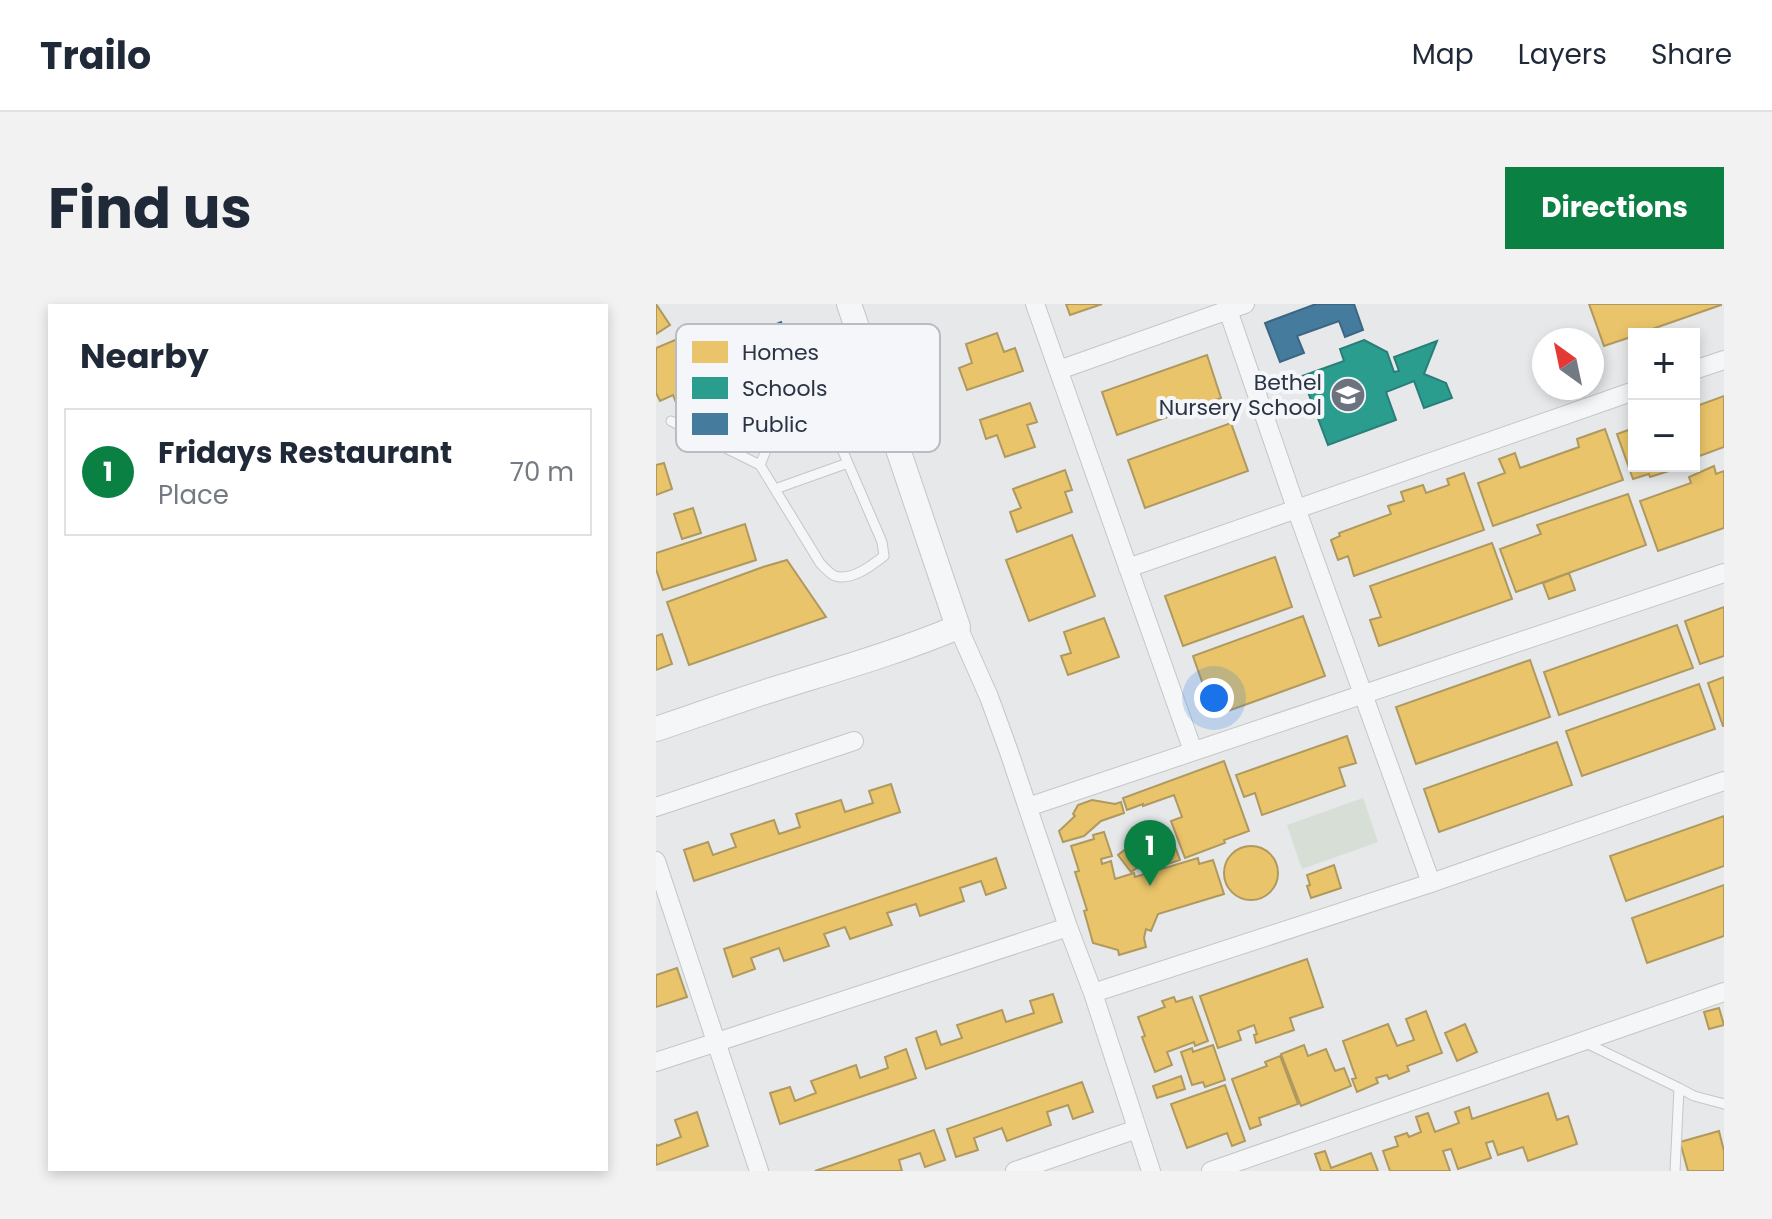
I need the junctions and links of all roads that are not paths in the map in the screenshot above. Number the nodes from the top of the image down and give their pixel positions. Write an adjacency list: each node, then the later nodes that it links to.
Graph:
1 (849, 304): 4 (street)
2 (1035, 304): 7 (street)
3 (1237, 307): 7 (street); 18 (street)
4 (856, 324)
5 (1724, 360): 6 (street)
6 (1700, 368)
7 (1059, 370): 19 (street)
8 (1628, 393): 18 (street)
9 (671, 421): 10 (lane)
10 (676, 423)
11 (734, 452): 16 (lane)
12 (765, 452): 16 (lane)
13 (843, 452): 15 (lane)
14 (899, 452): 21 (street)
15 (848, 463): 17 (lane); 17 (lane)
16 (760, 465): 17 (lane)
17 (775, 489)
18 (1296, 508): 19 (street); 22 (street)
19 (1128, 568): 25 (street)
20 (1724, 573): 22 (street)
21 (958, 627): 23 (street); 28 (street)
22 (1363, 694): 25 (street); 30 (street)
23 (656, 729)
24 (854, 741): 27 (street)
25 (1193, 751): 28 (street)
26 (1724, 781): 30 (street)
27 (656, 807)
28 (1028, 807): 31 (street)
29 (656, 861): 35 (street)
30 (1431, 883): 33 (street)
31 (1068, 927): 33 (street); 35 (street)
32 (1724, 992): 34 (street)
33 (1093, 993): 39 (street)
34 (1583, 1041): 37 (lane); 43 (street)
35 (716, 1042): 36 (street); 40 (street)
36 (656, 1062)
37 (1679, 1088): 38 (lane); 44 (lane)
38 (1724, 1104)
39 (1137, 1129): 41 (street); 42 (street)
40 (759, 1171)
41 (1015, 1171)
42 (1151, 1171)
43 (1211, 1171)
44 (1675, 1171)

